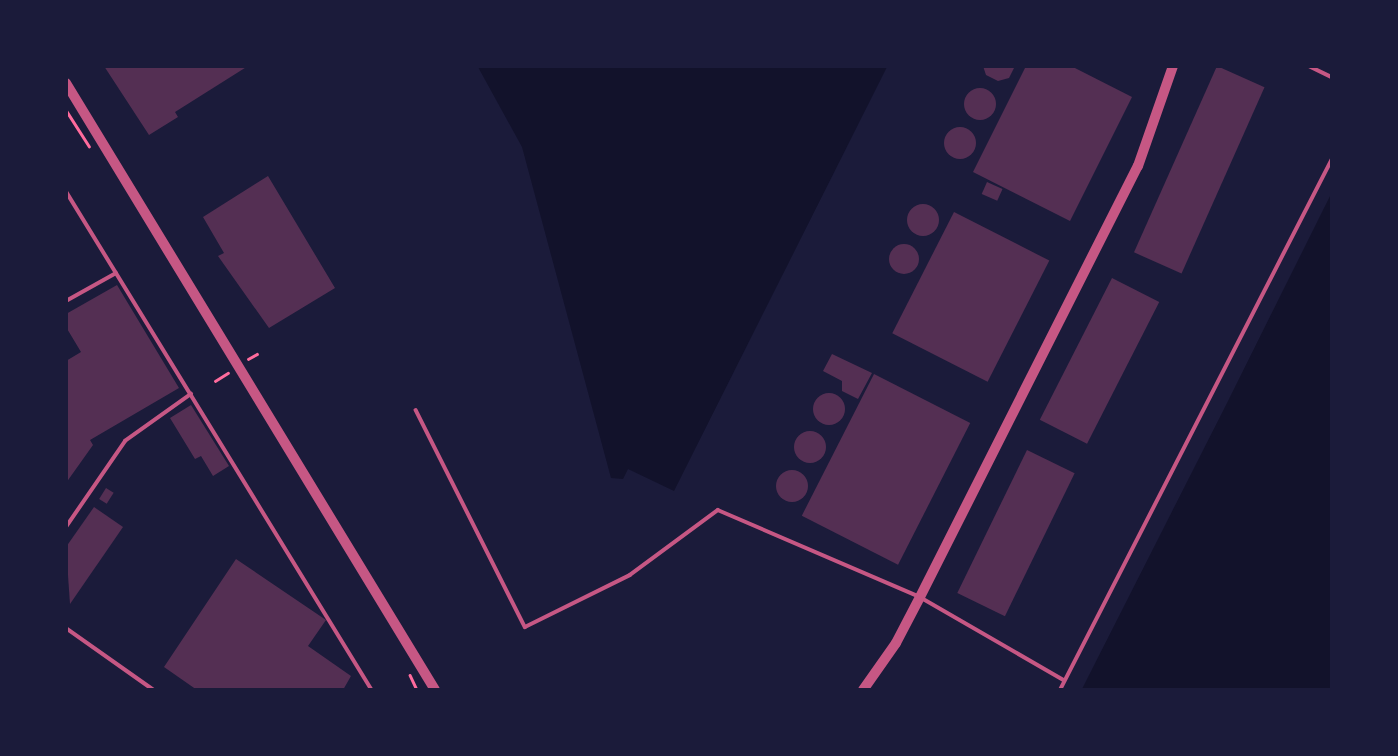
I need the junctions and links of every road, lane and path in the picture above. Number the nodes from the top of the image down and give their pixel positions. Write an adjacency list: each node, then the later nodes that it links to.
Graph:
1 (1172, 66): 12 (street)
2 (1309, 66): 3 (lane)
3 (1332, 77)
4 (66, 83): 17 (street)
5 (1332, 159): 14 (lane)
6 (66, 191): 7 (lane)
7 (116, 274): 8 (lane); 9 (lane)
8 (66, 302)
9 (191, 394): 11 (lane); 16 (lane)
10 (416, 410): 12 (lane)
11 (66, 527)
12 (920, 597): 14 (lane); 18 (street)
13 (66, 628): 15 (lane)
14 (1064, 680): 19 (lane)
15 (154, 690)
16 (372, 690)
17 (435, 690)
18 (863, 690)
19 (1060, 690)

